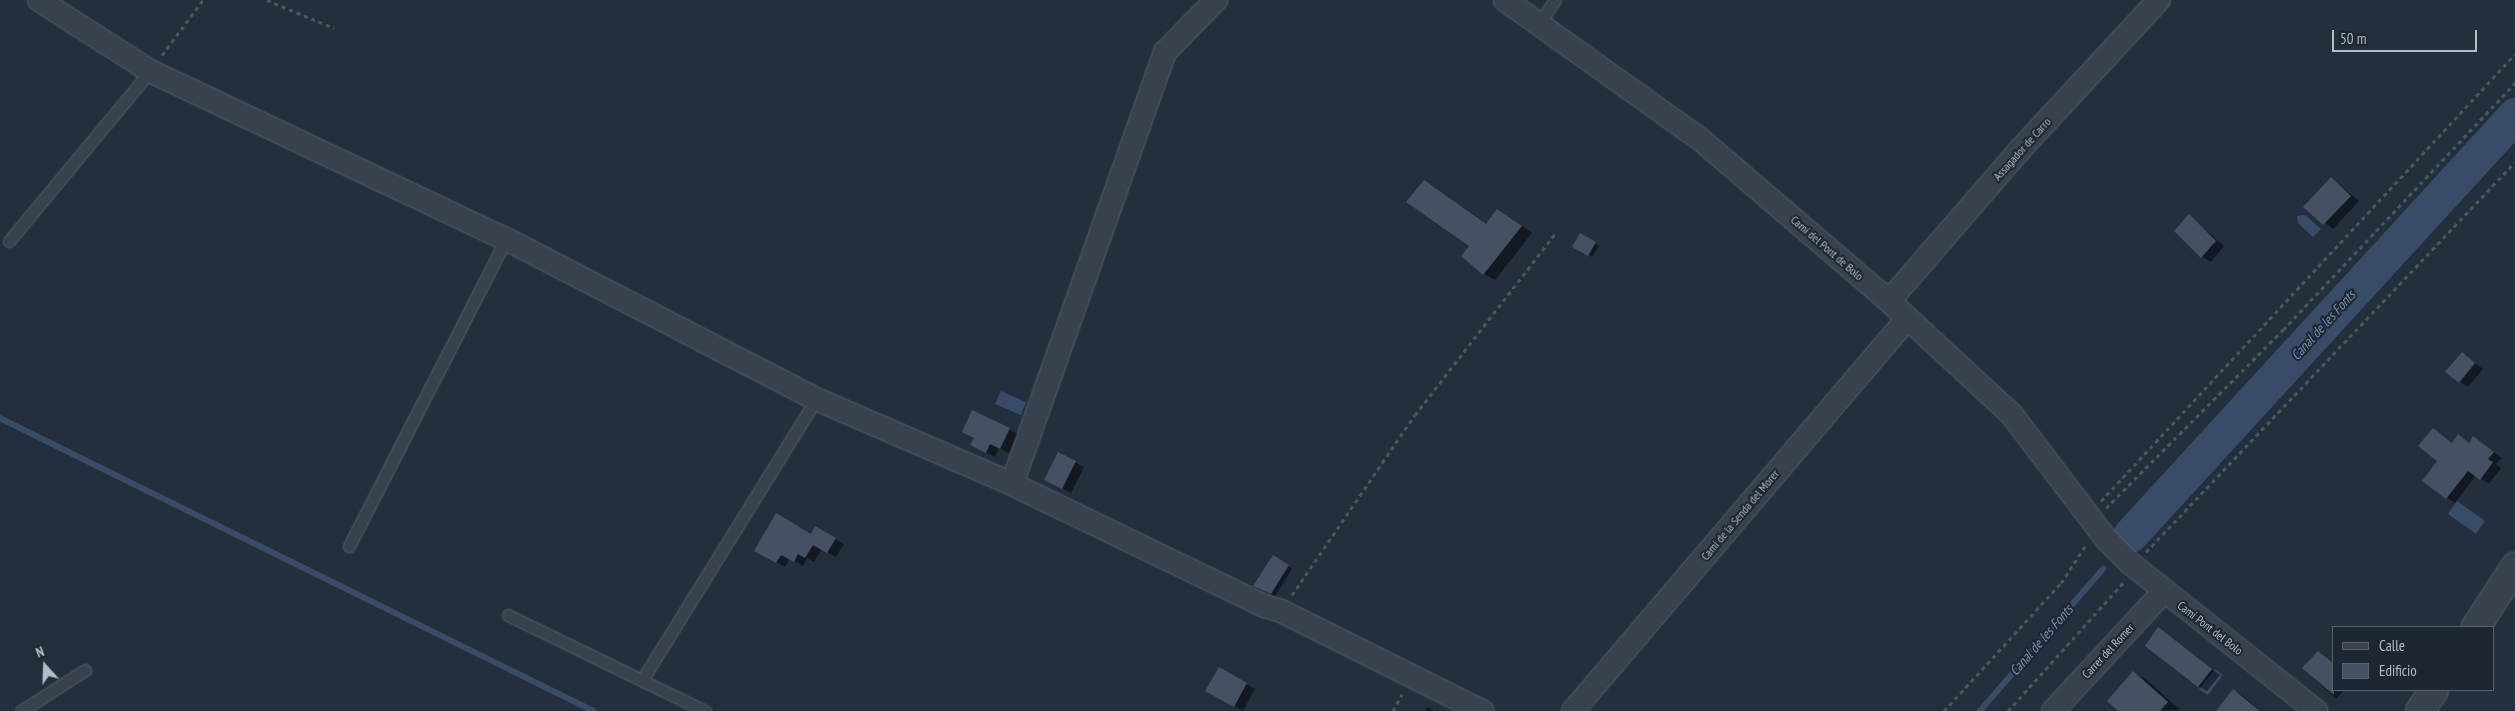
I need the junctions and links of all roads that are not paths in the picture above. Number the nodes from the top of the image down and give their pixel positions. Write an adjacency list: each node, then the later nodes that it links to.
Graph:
1 (40, 0): 7 (street)
2 (1216, 0): 13 (street)
3 (1505, 0): 6 (street, Camí del Pont de Bolo)
4 (1555, 0): 6 (lane)
5 (2159, 0): 10 (street, Assagador de Carro)
6 (1538, 25): 10 (street, Camí del Pont de Bolo)
7 (150, 71): 8 (street); 9 (lane)
8 (506, 239): 12 (street); 15 (lane)
9 (9, 241)
10 (1889, 301): 11 (street, Camí del Pont de Bolo)
11 (1907, 319): 14 (street, Camí del Pont de Bolo); 27 (street, Camí de la Senda del Morer)
12 (816, 399): 13 (street); 21 (lane)
13 (1012, 484): 26 (street)
14 (2107, 540): 17 (street, Camí Pont del Bolo)
15 (349, 546)
16 (2515, 567): 19 (street)
17 (2164, 591): 28 (street, Carrer del Romer); 29 (street, Camí Pont del Bolo)
18 (508, 615): 21 (lane)
19 (2480, 623)
20 (85, 670): 24 (lane)
21 (642, 680): 25 (lane)
22 (2433, 691): 30 (street)
23 (2445, 691): 31 (street)
24 (21, 711)
25 (705, 711)
26 (1482, 711)
27 (1573, 711)
28 (2053, 711)
29 (2316, 711)
30 (2420, 711)
31 (2435, 711)

